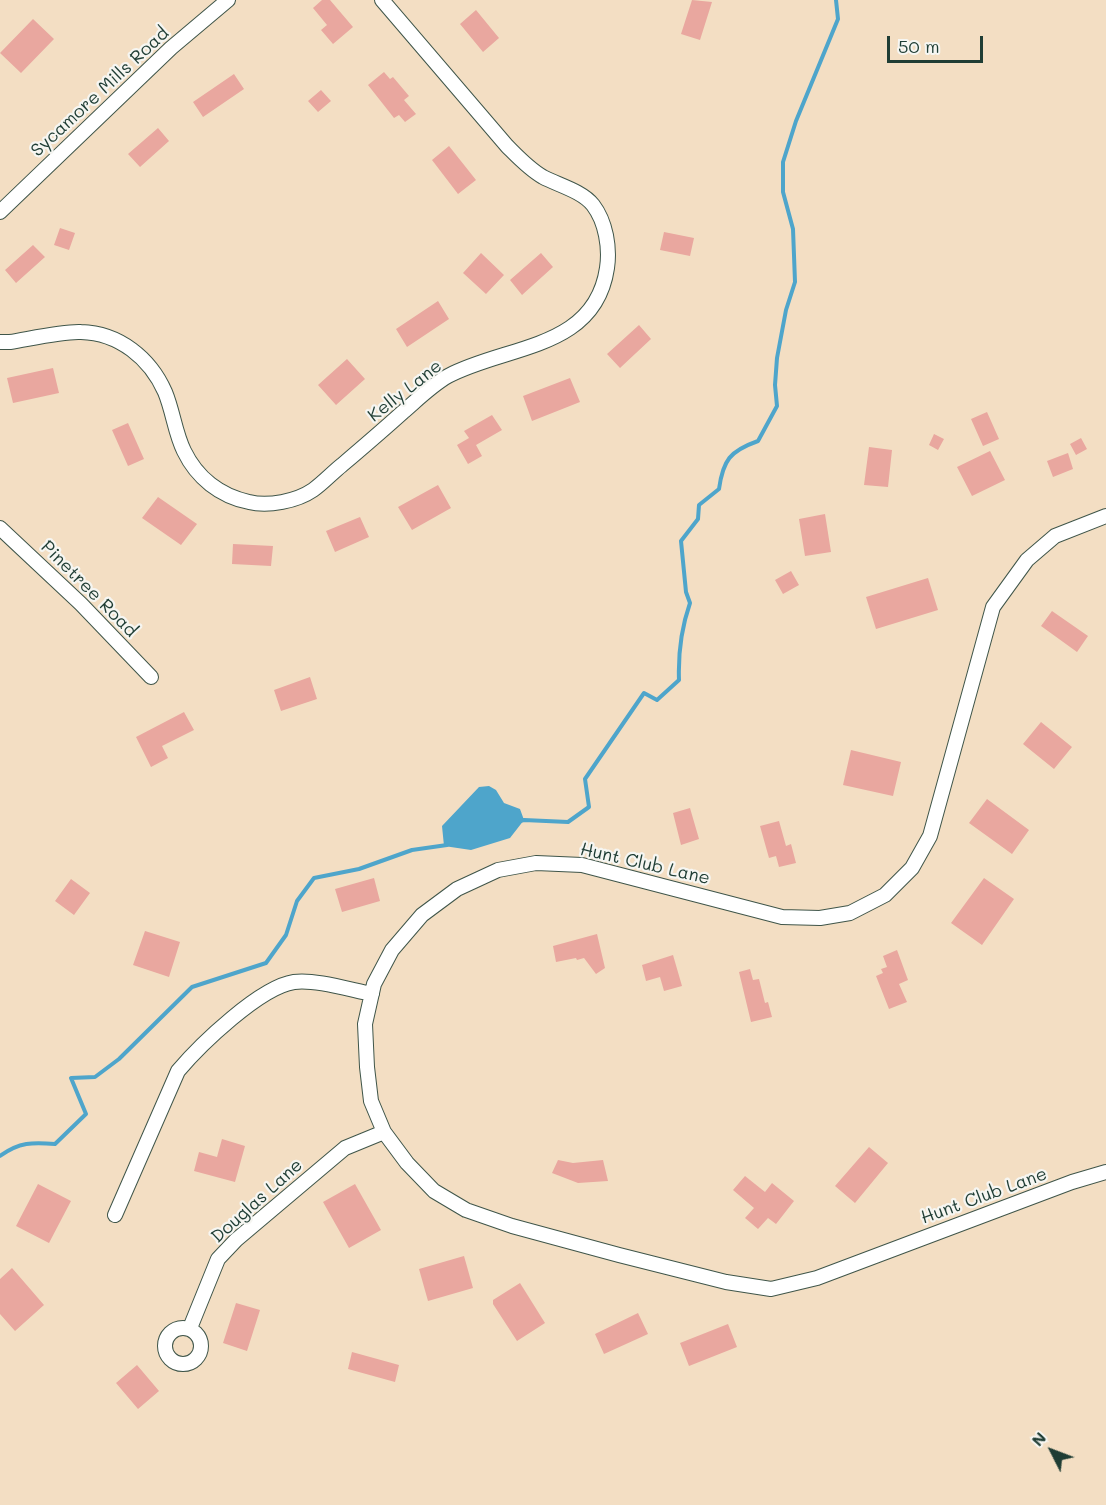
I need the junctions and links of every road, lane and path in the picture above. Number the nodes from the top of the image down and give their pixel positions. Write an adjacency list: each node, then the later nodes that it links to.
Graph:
1 (228, 0): 3 (street, Sycamore Mills Road)
2 (382, 0): 4 (street, Kelly Lane)
3 (0, 212)
4 (0, 342)
5 (1106, 516): 8 (street, Hunt Club Lane)
6 (0, 528): 7 (street, Pinetree Road)
7 (151, 677)
8 (372, 994): 9 (street, Hunt Club Lane); 11 (street)
9 (384, 1132): 10 (street, Hunt Club Lane); 12 (street, Douglas Lane)
10 (1106, 1172)
11 (115, 1215)
12 (189, 1328)

